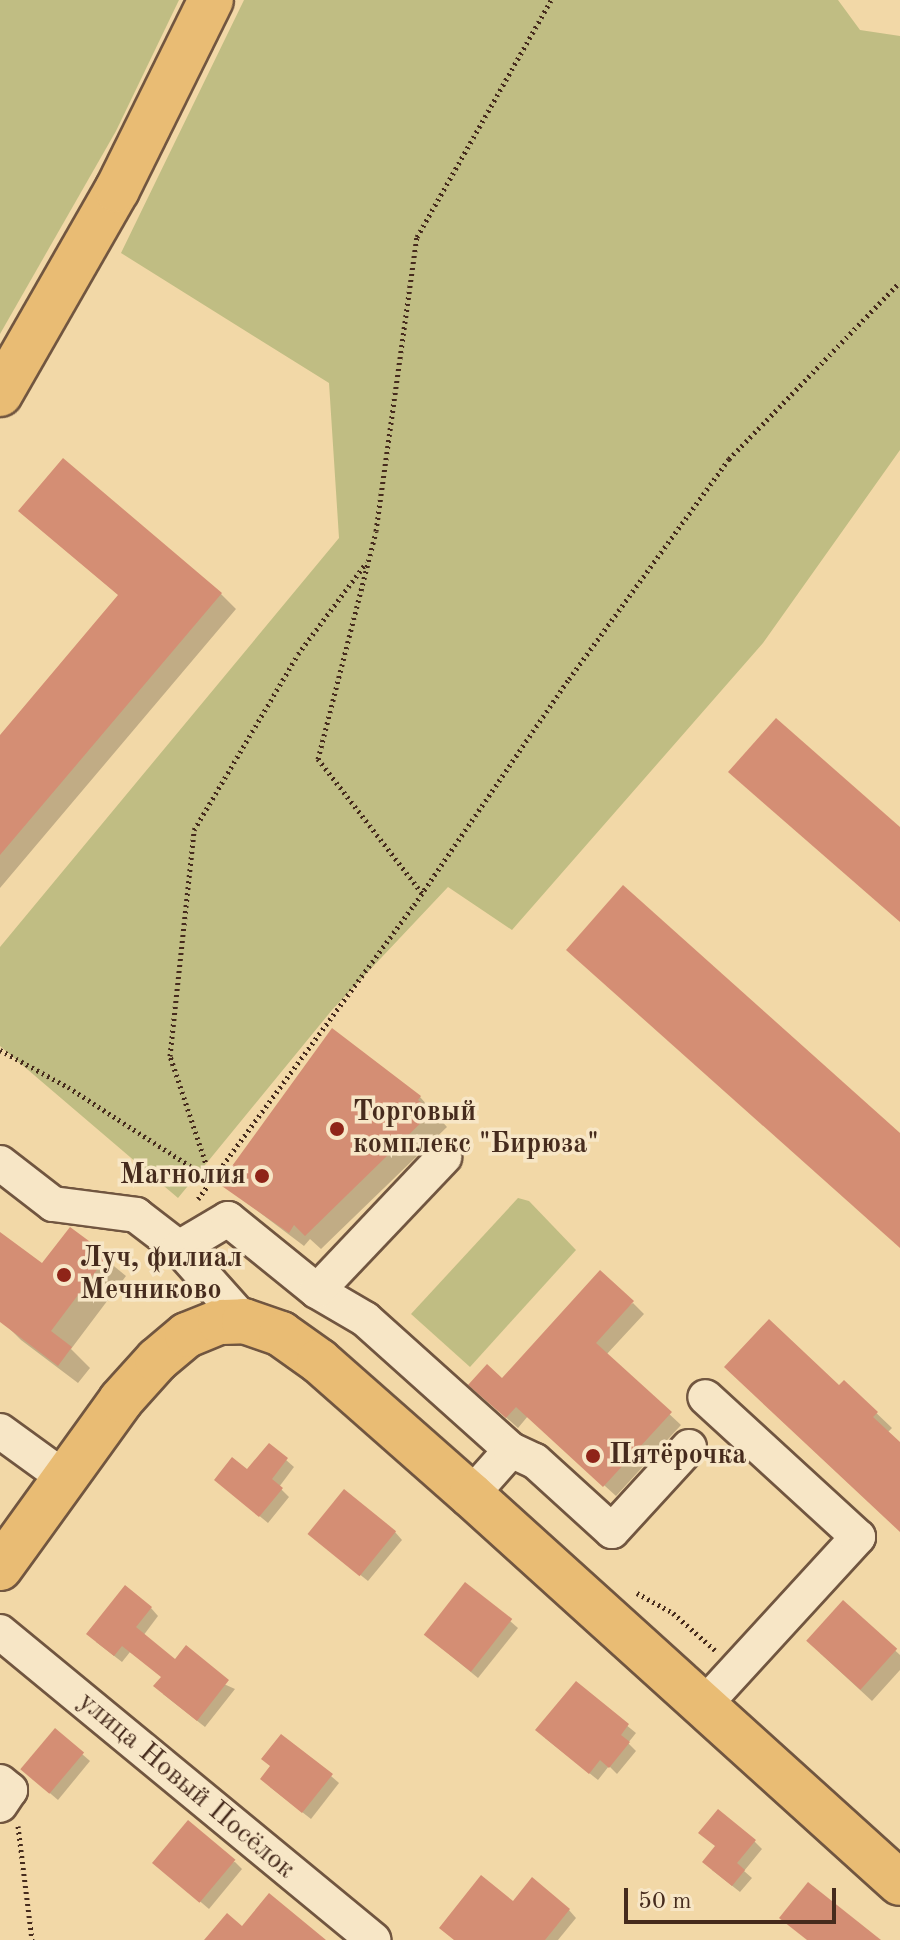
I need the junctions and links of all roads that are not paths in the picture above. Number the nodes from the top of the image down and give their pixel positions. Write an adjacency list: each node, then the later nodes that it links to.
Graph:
1 (211, 0): 2 (main road)
2 (0, 394)
3 (444, 1157): 6 (street)
4 (0, 1163): 5 (street)
5 (192, 1240): 6 (street); 7 (street)
6 (317, 1291): 11 (street)
7 (244, 1321): 12 (main road); 13 (main road)
8 (705, 1397): 16 (street)
9 (0, 1431): 12 (street)
10 (689, 1447): 11 (street)
11 (511, 1450): 13 (street)
12 (65, 1478): 14 (main road)
13 (471, 1495): 16 (main road)
14 (0, 1568)
15 (0, 1632): 18 (street, улица Новый Посёлок)
16 (704, 1705): 17 (main road)
17 (900, 1883)
18 (373, 1940)

